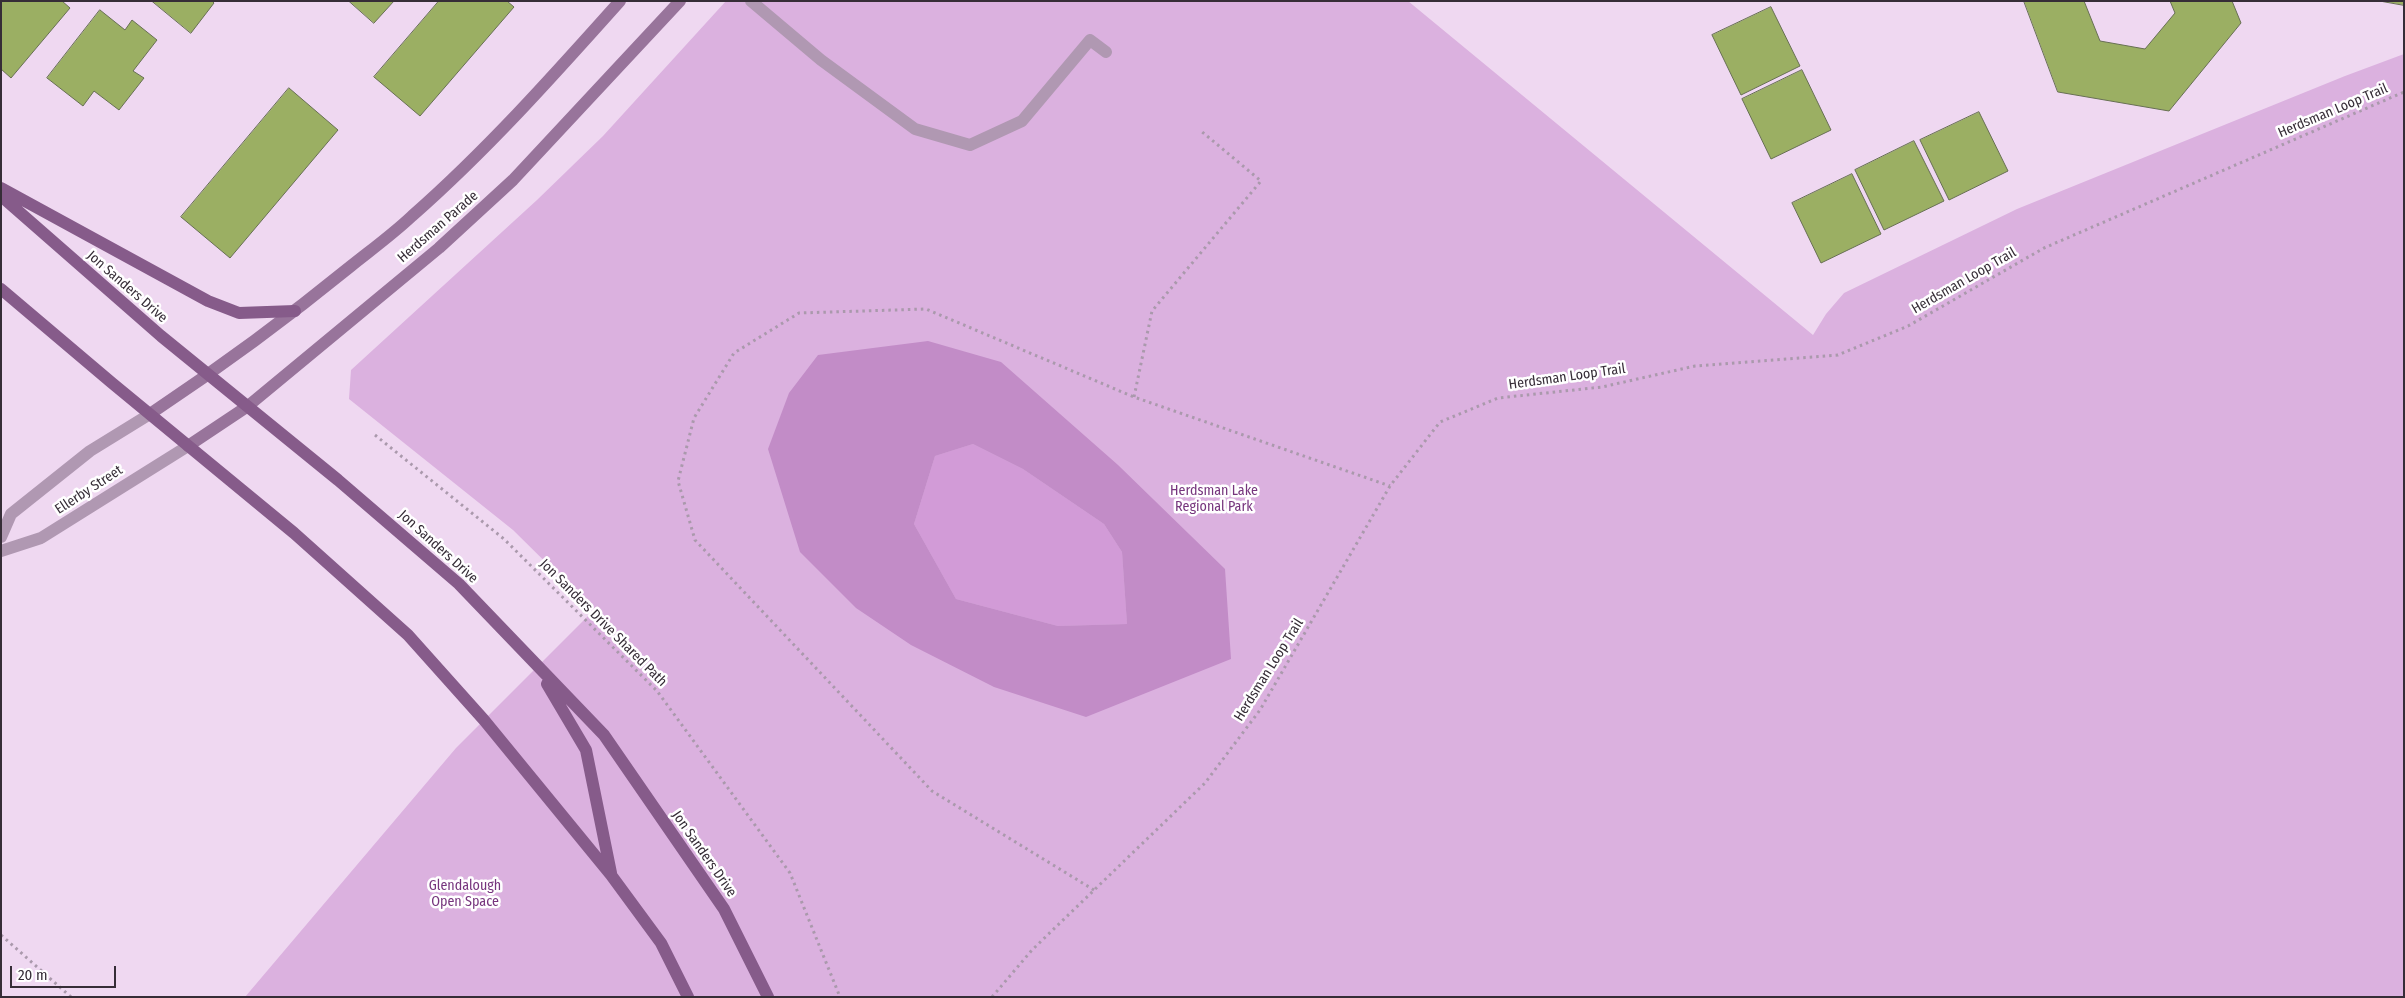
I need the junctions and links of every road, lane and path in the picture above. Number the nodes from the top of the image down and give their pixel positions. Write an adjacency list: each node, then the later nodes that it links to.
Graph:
1 (620, 1): 10 (main road, Herdsman Parade)
2 (680, 1): 13 (main road, Herdsman Parade)
3 (751, 1): 4 (street)
4 (1106, 52)
5 (2404, 92): 17 (path, Herdsman Loop Trail)
6 (1201, 131): 12 (path)
7 (1, 188): 10 (main road)
8 (1, 196): 11 (main road, Jon Sanders Drive)
9 (1, 288): 14 (main road)
10 (295, 311): 11 (main road, Herdsman Parade)
11 (209, 375): 13 (main road, Jon Sanders Drive); 14 (main road, Herdsman Parade)
12 (1134, 397): 17 (path); 22 (path)
13 (248, 406): 16 (main road, Herdsman Parade); 20 (main road, Jon Sanders Drive)
14 (150, 414): 16 (main road); 18 (street, Ellerby Street)
15 (375, 435): 27 (path, Jon Sanders Drive Shared Path)
16 (188, 446): 19 (street, Ellerby Street); 21 (main road)
17 (1390, 486): 22 (path, Herdsman Loop Trail)
18 (1, 537)
19 (1, 551)
20 (537, 666): 21 (main road); 26 (main road, Jon Sanders Drive)
21 (611, 875): 25 (main road)
22 (1094, 890): 28 (path, Herdsman Loop Trail)
23 (1, 935): 24 (path)
24 (71, 997)
25 (688, 997)
26 (768, 997)
27 (840, 997)
28 (992, 997)

